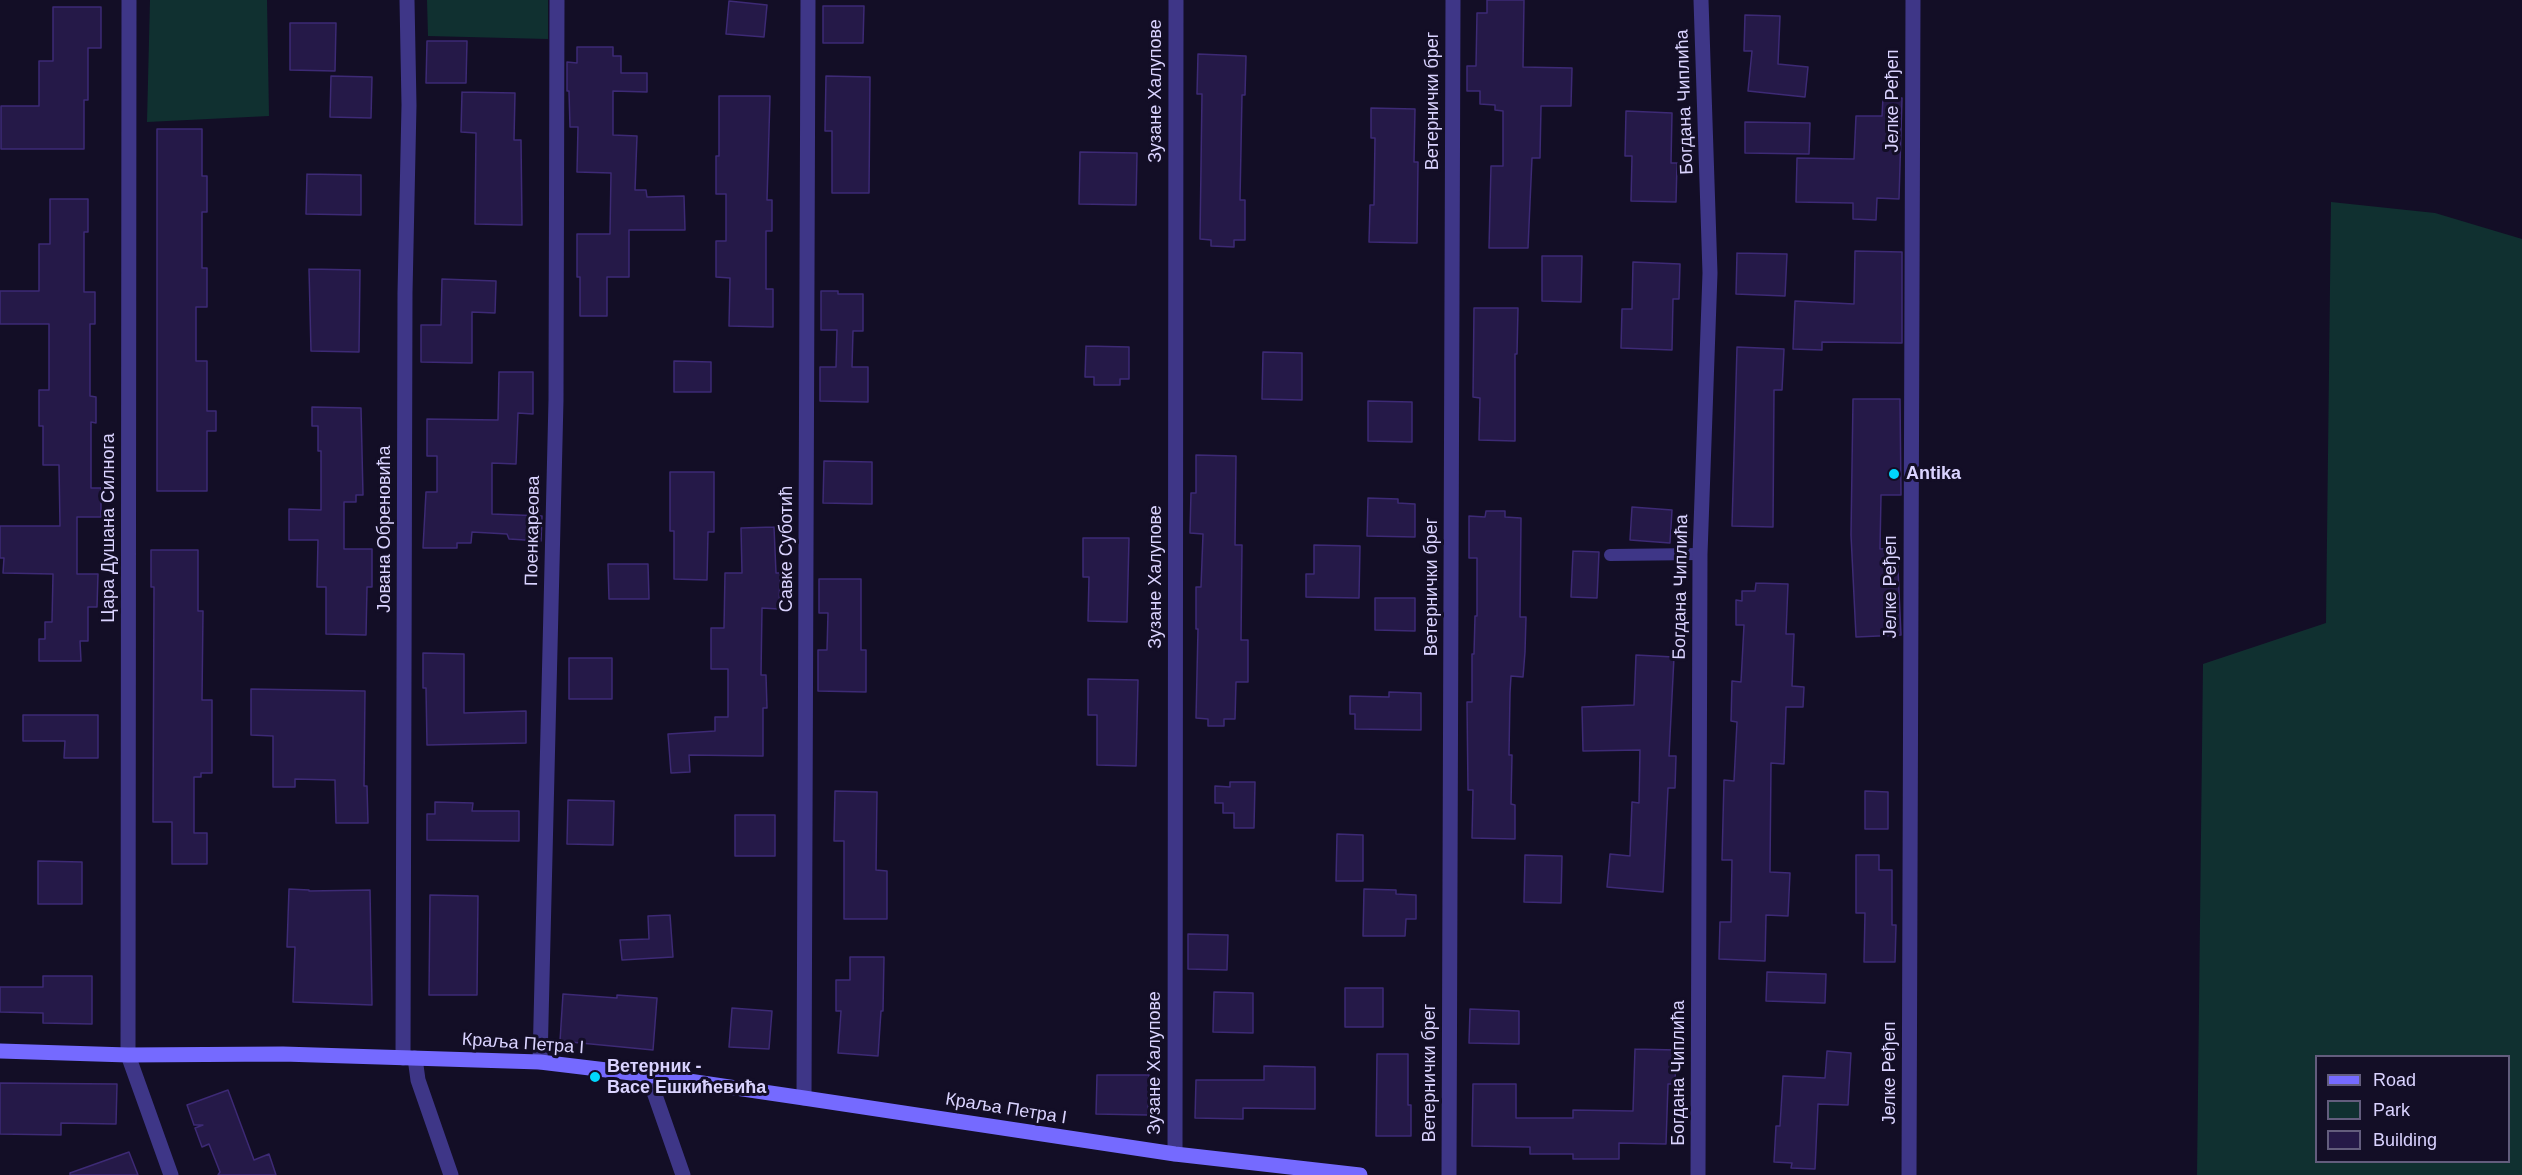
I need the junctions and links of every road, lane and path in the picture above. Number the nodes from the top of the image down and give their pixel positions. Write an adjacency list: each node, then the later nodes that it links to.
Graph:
1 (129, 0): 12 (street, Цара Душана Силнога)
2 (407, 0): 13 (street, Јована Обреновића)
3 (557, 0): 14 (street, Поенкареова)
4 (808, 0): 16 (street, Савке Суботић)
5 (1176, 0): 17 (street, Зузане Халупове)
6 (1453, 0): 22 (street, Ветернички брег)
7 (1701, 0): 9 (street, Богдана Чиплића)
8 (1913, 0): 24 (street, Јелке Ређеп)
9 (1700, 554): 10 (lane); 23 (street, Богдана Чиплића)
10 (1610, 555)
11 (0, 1051): 12 (street, Краља Петра I)
12 (128, 1055): 13 (street, Краља Петра I); 18 (street, Цара Душана Силнога)
13 (409, 1058): 14 (street, Краља Петра I); 19 (street, Јована Обреновића)
14 (540, 1062): 15 (street, Краља Петра I)
15 (648, 1075): 16 (street, Краља Петра I); 20 (street)
16 (804, 1098): 17 (street, Краља Петра I)
17 (1175, 1154): 21 (street, Краља Петра I)
18 (171, 1175)
19 (451, 1175)
20 (683, 1175)
21 (1360, 1175)
22 (1449, 1175)
23 (1698, 1175)
24 (1909, 1175)

